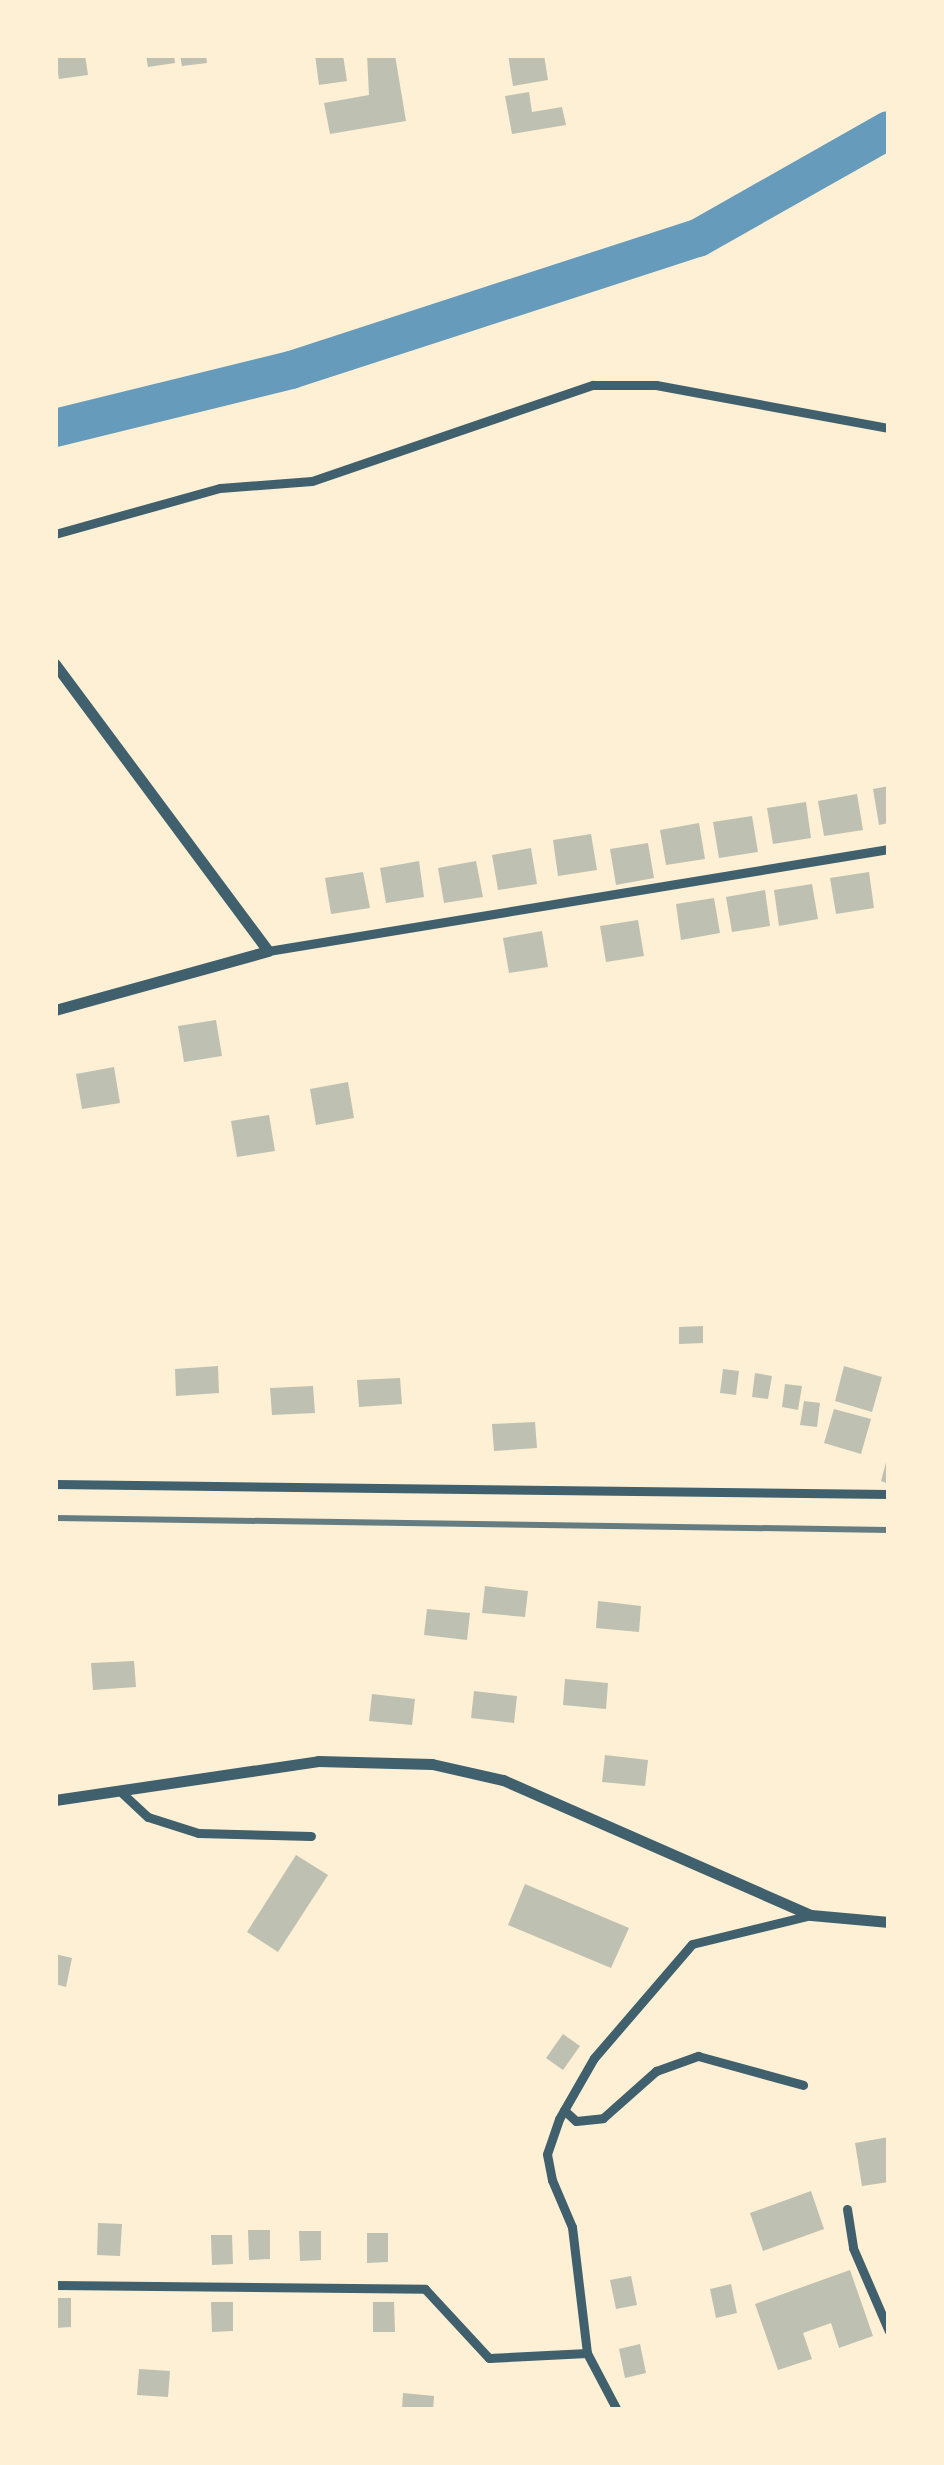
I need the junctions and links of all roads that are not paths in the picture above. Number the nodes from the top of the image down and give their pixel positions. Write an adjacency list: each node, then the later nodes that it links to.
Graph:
1 (889, 428): 2 (street)
2 (55, 534)
3 (55, 664): 5 (street)
4 (889, 849): 5 (street)
5 (268, 951): 6 (street)
6 (55, 1010)
7 (55, 1484): 8 (street)
8 (889, 1494)
9 (122, 1793): 10 (street); 11 (street); 12 (street)
10 (55, 1800)
11 (311, 1836)
12 (811, 1915): 13 (street); 15 (street)
13 (889, 1922)
14 (803, 2085): 15 (street)
15 (564, 2110): 19 (street)
16 (847, 2209): 18 (street)
17 (55, 2285): 19 (street)
18 (889, 2331)
19 (587, 2353): 20 (street)
20 (617, 2410)

